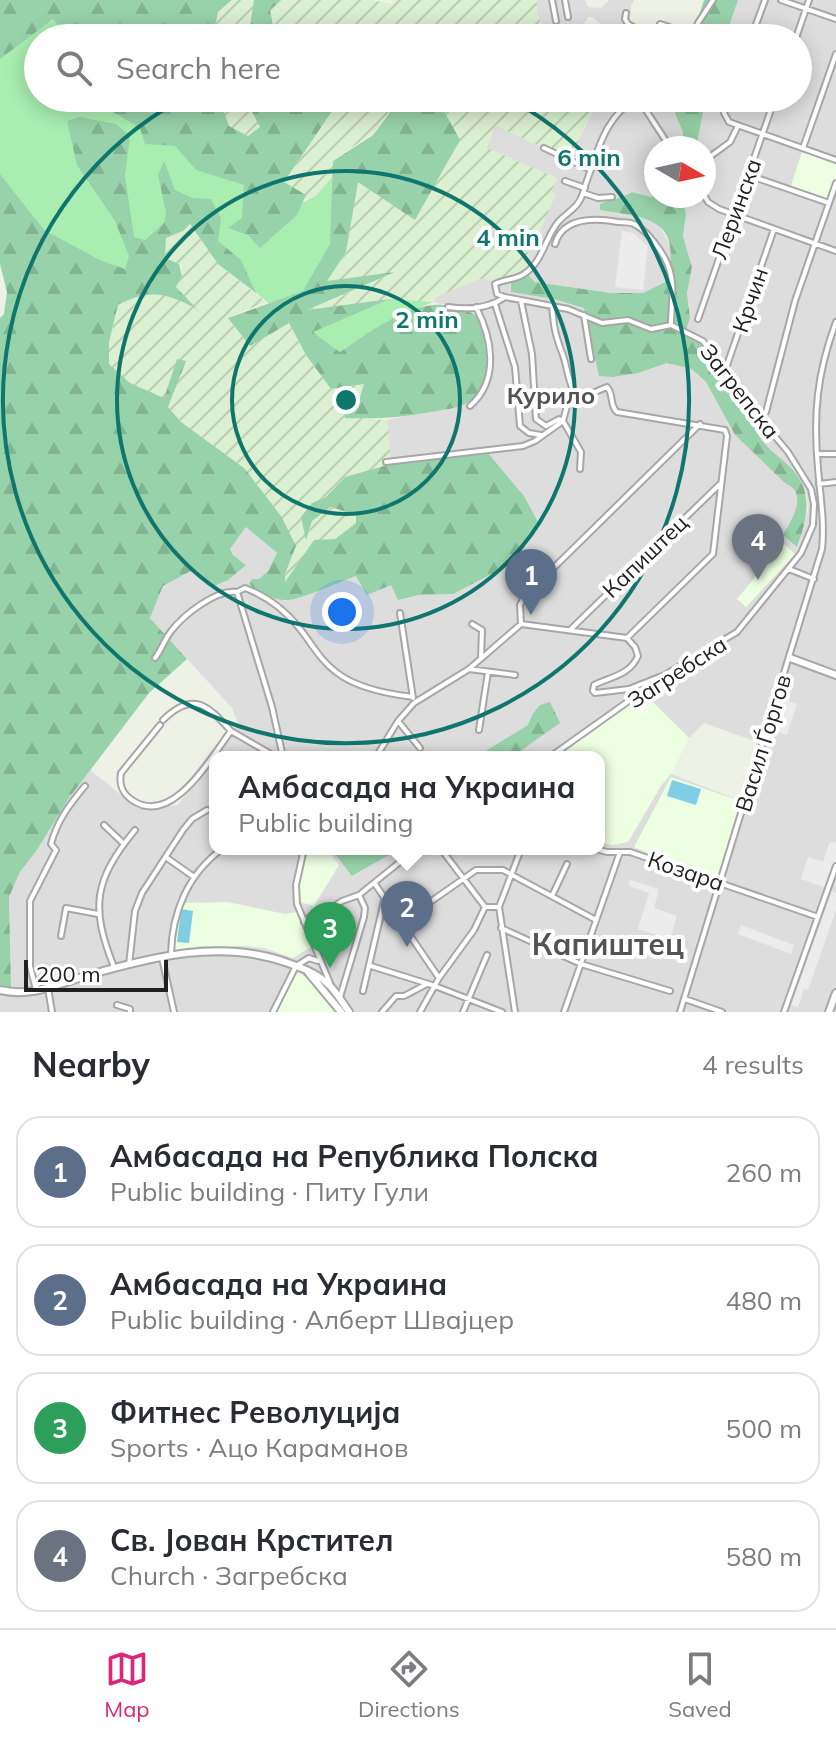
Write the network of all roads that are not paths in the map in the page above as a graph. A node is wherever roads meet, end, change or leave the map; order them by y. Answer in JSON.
{"nodes":[{"id":1,"x":552,"y":0,"type":"edge"},
{"id":2,"x":565,"y":0,"type":"edge"},
{"id":3,"x":713,"y":0,"type":"edge"},
{"id":4,"x":765,"y":0,"type":"edge"},
{"id":5,"x":781,"y":0,"type":"edge"},
{"id":6,"x":809,"y":0,"type":"edge"},
{"id":7,"x":806,"y":9,"type":"junction"},
{"id":8,"x":626,"y":13,"type":"dead end"},
{"id":9,"x":568,"y":17,"type":"dead end"},
{"id":10,"x":836,"y":19,"type":"edge"},
{"id":11,"x":556,"y":21,"type":"dead end"},
{"id":12,"x":628,"y":24,"type":"edge"},
{"id":13,"x":698,"y":24,"type":"edge"},
{"id":14,"x":756,"y":24,"type":"edge"},
{"id":15,"x":801,"y":24,"type":"edge"},
{"id":16,"x":836,"y":54,"type":"edge"},
{"id":17,"x":617,"y":112,"type":"edge"},
{"id":18,"x":647,"y":112,"type":"edge"},
{"id":19,"x":726,"y":112,"type":"edge"},
{"id":20,"x":770,"y":112,"type":"edge"},
{"id":21,"x":738,"y":126,"type":"junction"},
{"id":22,"x":762,"y":134,"type":"junction"},
{"id":23,"x":663,"y":136,"type":"edge"},
{"id":24,"x":544,"y":148,"type":"dead end"},
{"id":25,"x":803,"y":148,"type":"junction"},
{"id":26,"x":716,"y":152,"type":"edge"},
{"id":27,"x":836,"y":160,"type":"edge"},
{"id":28,"x":591,"y":170,"type":"junction"},
{"id":29,"x":748,"y":175,"type":"junction"},
{"id":30,"x":565,"y":181,"type":"dead end"},
{"id":31,"x":836,"y":183,"type":"edge"},
{"id":32,"x":584,"y":191,"type":"junction"},
{"id":33,"x":612,"y":197,"type":"dead end"},
{"id":34,"x":829,"y":203,"type":"junction"},
{"id":35,"x":716,"y":208,"type":"edge"},
{"id":36,"x":734,"y":215,"type":"junction"},
{"id":37,"x":774,"y":229,"type":"junction"},
{"id":38,"x":815,"y":243,"type":"junction"},
{"id":39,"x":555,"y":244,"type":"dead end"},
{"id":40,"x":836,"y":251,"type":"edge"},
{"id":41,"x":505,"y":297,"type":"junction"},
{"id":42,"x":521,"y":300,"type":"junction"},
{"id":43,"x":495,"y":304,"type":"junction"},
{"id":44,"x":552,"y":305,"type":"junction"},
{"id":45,"x":448,"y":307,"type":"dead end"},
{"id":46,"x":476,"y":307,"type":"junction"},
{"id":47,"x":584,"y":315,"type":"junction"},
{"id":48,"x":698,"y":319,"type":"dead end"},
{"id":49,"x":836,"y":322,"type":"edge"},
{"id":50,"x":671,"y":325,"type":"junction"},
{"id":51,"x":591,"y":359,"type":"dead end"},
{"id":52,"x":725,"y":371,"type":"junction"},
{"id":53,"x":577,"y":398,"type":"junction"},
{"id":54,"x":470,"y":406,"type":"dead end"},
{"id":55,"x":766,"y":412,"type":"dead end"},
{"id":56,"x":563,"y":421,"type":"junction"},
{"id":57,"x":700,"y":424,"type":"junction"},
{"id":58,"x":544,"y":436,"type":"junction"},
{"id":59,"x":817,"y":454,"type":"junction"},
{"id":60,"x":836,"y":454,"type":"edge"},
{"id":61,"x":386,"y":462,"type":"dead end"},
{"id":62,"x":580,"y":469,"type":"dead end"},
{"id":63,"x":836,"y":482,"type":"edge"},
{"id":64,"x":721,"y":483,"type":"junction"},
{"id":65,"x":819,"y":484,"type":"junction"},
{"id":66,"x":789,"y":569,"type":"junction"},
{"id":67,"x":814,"y":579,"type":"junction"},
{"id":68,"x":237,"y":592,"type":"junction"},
{"id":69,"x":400,"y":613,"type":"dead end"},
{"id":70,"x":472,"y":624,"type":"dead end"},
{"id":71,"x":521,"y":624,"type":"junction"},
{"id":72,"x":570,"y":630,"type":"junction"},
{"id":73,"x":627,"y":638,"type":"junction"},
{"id":74,"x":155,"y":658,"type":"dead end"},
{"id":75,"x":481,"y":658,"type":"junction"},
{"id":76,"x":790,"y":658,"type":"junction"},
{"id":77,"x":469,"y":669,"type":"junction"},
{"id":78,"x":488,"y":672,"type":"junction"},
{"id":79,"x":668,"y":673,"type":"junction"},
{"id":80,"x":515,"y":675,"type":"dead end"},
{"id":81,"x":836,"y":675,"type":"edge"},
{"id":82,"x":413,"y":700,"type":"junction"},
{"id":83,"x":398,"y":721,"type":"junction"},
{"id":84,"x":479,"y":730,"type":"dead end"},
{"id":85,"x":231,"y":731,"type":"junction"},
{"id":86,"x":420,"y":748,"type":"dead end"},
{"id":87,"x":560,"y":750,"type":"edge"},
{"id":88,"x":215,"y":751,"type":"edge"},
{"id":89,"x":266,"y":751,"type":"edge"},
{"id":90,"x":282,"y":751,"type":"edge"},
{"id":91,"x":380,"y":751,"type":"edge"},
{"id":92,"x":209,"y":759,"type":"edge"},
{"id":93,"x":85,"y":786,"type":"dead end"},
{"id":94,"x":207,"y":810,"type":"dead end"},
{"id":95,"x":104,"y":825,"type":"dead end"},
{"id":96,"x":135,"y":830,"type":"dead end"},
{"id":97,"x":124,"y":844,"type":"junction"},
{"id":98,"x":605,"y":851,"type":"edge"},
{"id":99,"x":620,"y":852,"type":"junction"},
{"id":100,"x":214,"y":855,"type":"edge"},
{"id":101,"x":303,"y":855,"type":"edge"},
{"id":102,"x":409,"y":855,"type":"edge"},
{"id":103,"x":445,"y":855,"type":"edge"},
{"id":104,"x":519,"y":855,"type":"edge"},
{"id":105,"x":166,"y":858,"type":"junction"},
{"id":106,"x":567,"y":864,"type":"dead end"},
{"id":107,"x":836,"y":866,"type":"edge"},
{"id":108,"x":511,"y":875,"type":"junction"},
{"id":109,"x":194,"y":877,"type":"junction"},
{"id":110,"x":464,"y":880,"type":"junction"},
{"id":111,"x":375,"y":884,"type":"junction"},
{"id":112,"x":720,"y":884,"type":"junction"},
{"id":113,"x":359,"y":895,"type":"junction"},
{"id":114,"x":552,"y":896,"type":"junction"},
{"id":115,"x":384,"y":899,"type":"junction"},
{"id":116,"x":485,"y":907,"type":"junction"},
{"id":117,"x":499,"y":907,"type":"junction"},
{"id":118,"x":98,"y":914,"type":"junction"},
{"id":119,"x":818,"y":917,"type":"junction"},
{"id":120,"x":596,"y":920,"type":"junction"},
{"id":121,"x":304,"y":922,"type":"junction"},
{"id":122,"x":400,"y":923,"type":"junction"},
{"id":123,"x":501,"y":928,"type":"junction"},
{"id":124,"x":61,"y":936,"type":"dead end"},
{"id":125,"x":313,"y":945,"type":"junction"},
{"id":126,"x":487,"y":955,"type":"dead end"},
{"id":127,"x":171,"y":956,"type":"junction"},
{"id":128,"x":162,"y":958,"type":"junction"},
{"id":129,"x":309,"y":958,"type":"junction"},
{"id":130,"x":320,"y":962,"type":"junction"},
{"id":131,"x":581,"y":964,"type":"junction"},
{"id":132,"x":129,"y":965,"type":"junction"},
{"id":133,"x":296,"y":966,"type":"junction"},
{"id":134,"x":371,"y":966,"type":"junction"},
{"id":135,"x":115,"y":968,"type":"junction"},
{"id":136,"x":306,"y":970,"type":"junction"},
{"id":137,"x":439,"y":978,"type":"junction"},
{"id":138,"x":427,"y":984,"type":"junction"},
{"id":139,"x":435,"y":986,"type":"junction"},
{"id":140,"x":48,"y":988,"type":"junction"},
{"id":141,"x":333,"y":989,"type":"junction"},
{"id":142,"x":0,"y":990,"type":"edge"},
{"id":143,"x":363,"y":991,"type":"dead end"},
{"id":144,"x":670,"y":991,"type":"dead end"},
{"id":145,"x":37,"y":992,"type":"junction"},
{"id":146,"x":836,"y":993,"type":"edge"},
{"id":147,"x":339,"y":999,"type":"junction"},
{"id":148,"x":468,"y":999,"type":"junction"},
{"id":149,"x":685,"y":999,"type":"junction"},
{"id":150,"x":117,"y":1005,"type":"dead end"},
{"id":151,"x":493,"y":1010,"type":"edge"},
{"id":152,"x":52,"y":1012,"type":"edge"},
{"id":153,"x":130,"y":1012,"type":"edge"},
{"id":154,"x":174,"y":1012,"type":"edge"},
{"id":155,"x":273,"y":1012,"type":"edge"},
{"id":156,"x":341,"y":1012,"type":"edge"},
{"id":157,"x":349,"y":1012,"type":"edge"},
{"id":158,"x":382,"y":1012,"type":"edge"},
{"id":159,"x":420,"y":1012,"type":"edge"},
{"id":160,"x":463,"y":1012,"type":"edge"},
{"id":161,"x":502,"y":1012,"type":"edge"},
{"id":162,"x":515,"y":1012,"type":"edge"},
{"id":163,"x":564,"y":1012,"type":"edge"},
{"id":164,"x":680,"y":1012,"type":"edge"},
{"id":165,"x":722,"y":1012,"type":"edge"},
{"id":166,"x":784,"y":1012,"type":"edge"},
{"id":167,"x":829,"y":1012,"type":"edge"}],
"edges":[{"from":1,"to":11,"type":"street"},
{"from":2,"to":9,"type":"street"},
{"from":3,"to":13,"type":"street"},
{"from":4,"to":14,"type":"street"},
{"from":5,"to":7,"type":"street"},
{"from":6,"to":7,"type":"street"},
{"from":7,"to":10,"type":"street"},
{"from":7,"to":15,"type":"street"},
{"from":8,"to":12,"type":"street"},
{"from":16,"to":25,"type":"street"},
{"from":17,"to":28,"type":"street"},
{"from":18,"to":23,"type":"street"},
{"from":19,"to":21,"type":"street"},
{"from":20,"to":22,"type":"street","name":"Леринска"},
{"from":21,"to":22,"type":"street"},
{"from":21,"to":26,"type":"street"},
{"from":22,"to":25,"type":"street"},
{"from":22,"to":29,"type":"street","name":"Леринска"},
{"from":24,"to":28,"type":"street"},
{"from":25,"to":27,"type":"street"},
{"from":28,"to":32,"type":"street"},
{"from":29,"to":34,"type":"street"},
{"from":29,"to":36,"type":"street","name":"Леринска"},
{"from":30,"to":32,"type":"street"},
{"from":31,"to":34,"type":"street"},
{"from":32,"to":33,"type":"street"},
{"from":32,"to":41,"type":"street"},
{"from":34,"to":38,"type":"street"},
{"from":35,"to":36,"type":"street"},
{"from":36,"to":37,"type":"street"},
{"from":36,"to":48,"type":"street","name":"Леринска"},
{"from":37,"to":38,"type":"street"},
{"from":37,"to":52,"type":"street","name":"Крчин"},
{"from":38,"to":40,"type":"street"},
{"from":38,"to":55,"type":"street"},
{"from":39,"to":50,"type":"street"},
{"from":41,"to":42,"type":"street"},
{"from":41,"to":43,"type":"street"},
{"from":42,"to":44,"type":"street"},
{"from":42,"to":56,"type":"street"},
{"from":43,"to":46,"type":"street"},
{"from":43,"to":58,"type":"street"},
{"from":44,"to":47,"type":"street"},
{"from":44,"to":53,"type":"street"},
{"from":45,"to":46,"type":"street"},
{"from":46,"to":54,"type":"street"},
{"from":47,"to":50,"type":"street"},
{"from":47,"to":51,"type":"street"},
{"from":49,"to":59,"type":"street","name":"Васил Ѓоргов"},
{"from":50,"to":52,"type":"street","name":"Загрепска"},
{"from":52,"to":66,"type":"street","name":"Загрепска"},
{"from":53,"to":56,"type":"street"},
{"from":53,"to":57,"type":"street"},
{"from":56,"to":58,"type":"street"},
{"from":56,"to":62,"type":"street"},
{"from":57,"to":64,"type":"street"},
{"from":57,"to":71,"type":"street"},
{"from":58,"to":61,"type":"street"},
{"from":59,"to":60,"type":"street"},
{"from":59,"to":65,"type":"street","name":"Васил Ѓоргов"},
{"from":63,"to":65,"type":"street"},
{"from":64,"to":72,"type":"street","name":"Капиштец"},
{"from":64,"to":73,"type":"street"},
{"from":65,"to":67,"type":"street","name":"Васил Ѓоргов"},
{"from":66,"to":67,"type":"street"},
{"from":66,"to":79,"type":"street","name":"Загребска"},
{"from":67,"to":76,"type":"street","name":"Васил Ѓоргов"},
{"from":68,"to":74,"type":"street"},
{"from":68,"to":82,"type":"street"},
{"from":68,"to":90,"type":"street"},
{"from":69,"to":82,"type":"street"},
{"from":70,"to":75,"type":"street"},
{"from":71,"to":72,"type":"street"},
{"from":71,"to":75,"type":"street"},
{"from":72,"to":73,"type":"street"},
{"from":73,"to":79,"type":"street"},
{"from":75,"to":77,"type":"street"},
{"from":76,"to":81,"type":"street"},
{"from":76,"to":112,"type":"street","name":"Васил Ѓоргов"},
{"from":77,"to":78,"type":"street"},
{"from":77,"to":82,"type":"street"},
{"from":78,"to":80,"type":"street"},
{"from":78,"to":84,"type":"street"},
{"from":79,"to":87,"type":"street","name":"Загребска"},
{"from":82,"to":83,"type":"street"},
{"from":83,"to":86,"type":"street"},
{"from":83,"to":91,"type":"street"},
{"from":85,"to":88,"type":"street"},
{"from":85,"to":89,"type":"street"},
{"from":85,"to":92,"type":"street"},
{"from":93,"to":145,"type":"street"},
{"from":94,"to":105,"type":"street"},
{"from":95,"to":97,"type":"street"},
{"from":96,"to":97,"type":"street"},
{"from":97,"to":118,"type":"street"},
{"from":98,"to":99,"type":"street"},
{"from":99,"to":112,"type":"street","name":"Козара"},
{"from":99,"to":120,"type":"street","name":"Козара"},
{"from":100,"to":109,"type":"street"},
{"from":101,"to":121,"type":"street"},
{"from":102,"to":111,"type":"street"},
{"from":103,"to":110,"type":"street"},
{"from":104,"to":108,"type":"street"},
{"from":105,"to":109,"type":"street"},
{"from":105,"to":132,"type":"street"},
{"from":106,"to":114,"type":"street"},
{"from":107,"to":119,"type":"street"},
{"from":108,"to":110,"type":"street"},
{"from":108,"to":114,"type":"street"},
{"from":108,"to":117,"type":"street"},
{"from":109,"to":127,"type":"street"},
{"from":110,"to":116,"type":"street"},
{"from":110,"to":122,"type":"street"},
{"from":111,"to":113,"type":"street"},
{"from":111,"to":115,"type":"street"},
{"from":112,"to":119,"type":"street","name":"Козара"},
{"from":112,"to":149,"type":"street","name":"Васил Ѓоргов"},
{"from":113,"to":121,"type":"street"},
{"from":113,"to":147,"type":"street"},
{"from":114,"to":120,"type":"street"},
{"from":115,"to":122,"type":"street"},
{"from":115,"to":134,"type":"street"},
{"from":116,"to":117,"type":"street"},
{"from":116,"to":137,"type":"street"},
{"from":117,"to":123,"type":"street"},
{"from":118,"to":124,"type":"street"},
{"from":118,"to":135,"type":"street"},
{"from":119,"to":166,"type":"street"},
{"from":120,"to":131,"type":"street","name":"Козара"},
{"from":121,"to":125,"type":"street"},
{"from":122,"to":137,"type":"street"},
{"from":123,"to":131,"type":"street"},
{"from":123,"to":162,"type":"street"},
{"from":125,"to":129,"type":"street"},
{"from":125,"to":130,"type":"street"},
{"from":126,"to":148,"type":"street"},
{"from":127,"to":128,"type":"street"},
{"from":127,"to":133,"type":"street"},
{"from":128,"to":132,"type":"street"},
{"from":128,"to":154,"type":"street"},
{"from":129,"to":130,"type":"street"},
{"from":129,"to":133,"type":"street"},
{"from":129,"to":136,"type":"street"},
{"from":130,"to":141,"type":"street"},
{"from":131,"to":144,"type":"street"},
{"from":131,"to":163,"type":"street","name":"Козара"},
{"from":132,"to":135,"type":"street"},
{"from":133,"to":136,"type":"street"},
{"from":133,"to":155,"type":"street"},
{"from":134,"to":138,"type":"street"},
{"from":134,"to":143,"type":"street"},
{"from":135,"to":140,"type":"street"},
{"from":136,"to":141,"type":"street"},
{"from":136,"to":156,"type":"street"},
{"from":137,"to":139,"type":"street"},
{"from":138,"to":139,"type":"street"},
{"from":138,"to":158,"type":"street"},
{"from":139,"to":148,"type":"street"},
{"from":139,"to":159,"type":"street"},
{"from":140,"to":145,"type":"street"},
{"from":140,"to":152,"type":"street"},
{"from":141,"to":147,"type":"street"},
{"from":142,"to":145,"type":"street"},
{"from":146,"to":167,"type":"street"},
{"from":147,"to":157,"type":"street"},
{"from":148,"to":151,"type":"street"},
{"from":148,"to":160,"type":"street"},
{"from":149,"to":164,"type":"street","name":"Васил Ѓоргов"},
{"from":149,"to":165,"type":"street"},
{"from":150,"to":153,"type":"street"},
{"from":151,"to":161,"type":"street"}]}
